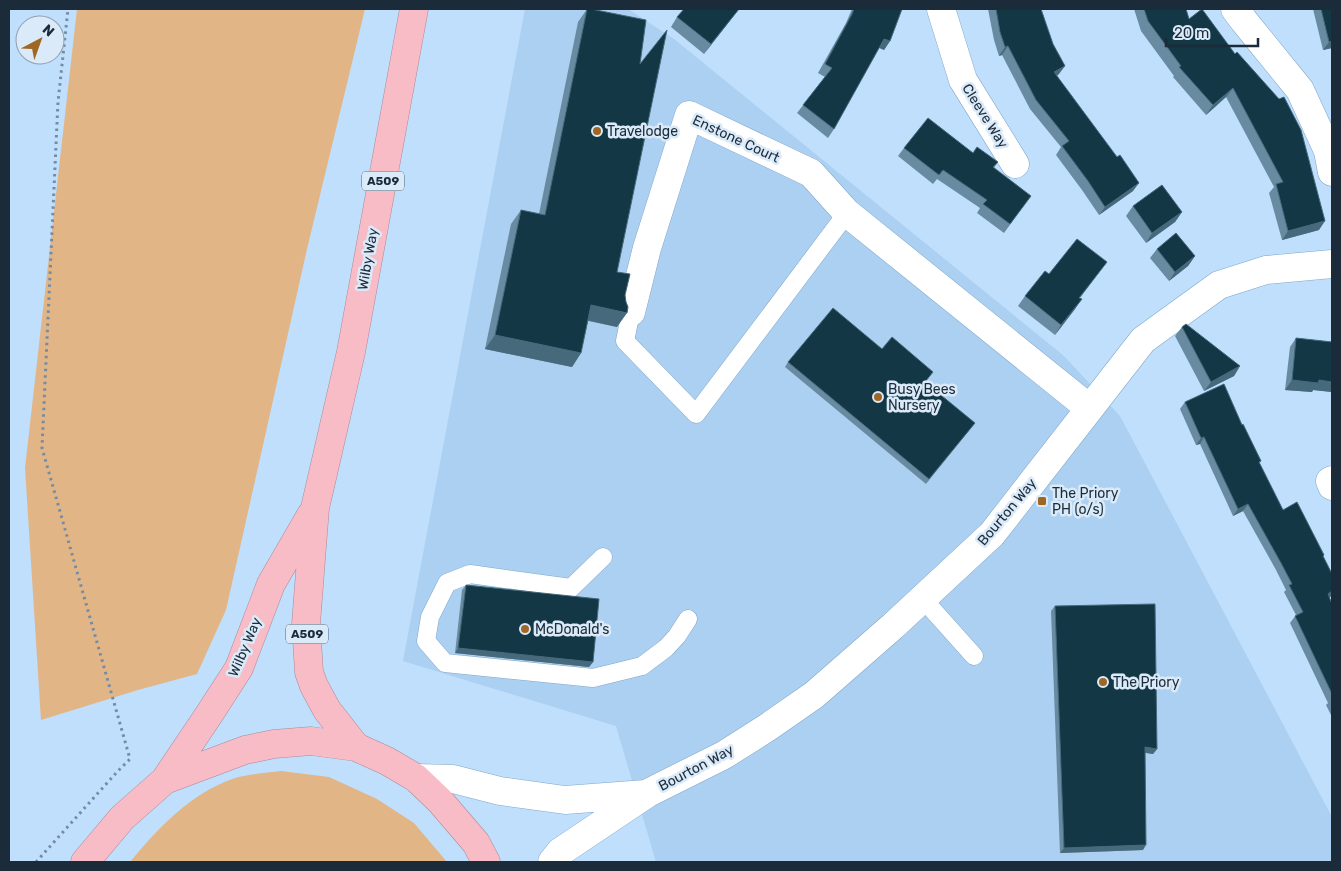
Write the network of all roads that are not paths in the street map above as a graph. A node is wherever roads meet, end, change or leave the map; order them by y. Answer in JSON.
{"nodes":[{"id":1,"x":414,"y":9,"type":"edge"},
{"id":2,"x":941,"y":9,"type":"edge"},
{"id":3,"x":1246,"y":13,"type":"edge"},
{"id":4,"x":1015,"y":164,"type":"dead end"},
{"id":5,"x":1332,"y":172,"type":"edge"},
{"id":6,"x":847,"y":213,"type":"junction"},
{"id":7,"x":1332,"y":264,"type":"edge"},
{"id":8,"x":631,"y":312,"type":"joint"},
{"id":9,"x":1089,"y":408,"type":"junction"},
{"id":10,"x":1332,"y":480,"type":"edge"},
{"id":11,"x":1332,"y":486,"type":"edge"},
{"id":12,"x":315,"y":508,"type":"junction"},
{"id":13,"x":603,"y":557,"type":"dead end"},
{"id":14,"x":923,"y":599,"type":"junction"},
{"id":15,"x":688,"y":619,"type":"dead end"},
{"id":16,"x":974,"y":656,"type":"dead end"},
{"id":17,"x":356,"y":747,"type":"junction"},
{"id":18,"x":416,"y":778,"type":"junction"},
{"id":19,"x":165,"y":780,"type":"junction"},
{"id":20,"x":648,"y":794,"type":"junction"},
{"id":21,"x":85,"y":862,"type":"edge"},
{"id":22,"x":486,"y":862,"type":"edge"},
{"id":23,"x":552,"y":862,"type":"edge"}],
"edges":[{"from":1,"to":12,"type":"highway","name":"Wilby Way","number":"A509"},
{"from":2,"to":4,"type":"street","name":"Cleeve Way"},
{"from":3,"to":5,"type":"street"},
{"from":6,"to":8,"type":"lane"},
{"from":6,"to":8,"type":"street","name":"Enstone Court"},
{"from":6,"to":9,"type":"street","name":"Enstone Court"},
{"from":7,"to":9,"type":"street","name":"Bourton Way"},
{"from":9,"to":14,"type":"street","name":"Bourton Way"},
{"from":10,"to":11,"type":"street"},
{"from":12,"to":17,"type":"highway","name":"Wilby Way","number":"A509"},
{"from":12,"to":19,"type":"highway","name":"Wilby Way","number":"A509"},
{"from":13,"to":15,"type":"lane"},
{"from":14,"to":16,"type":"lane"},
{"from":14,"to":20,"type":"street","name":"Bourton Way"},
{"from":17,"to":18,"type":"highway"},
{"from":17,"to":19,"type":"highway"},
{"from":18,"to":20,"type":"street","name":"Bourton Way"},
{"from":18,"to":22,"type":"highway"},
{"from":19,"to":21,"type":"highway"},
{"from":20,"to":23,"type":"street","name":"Bourton Way"}]}
